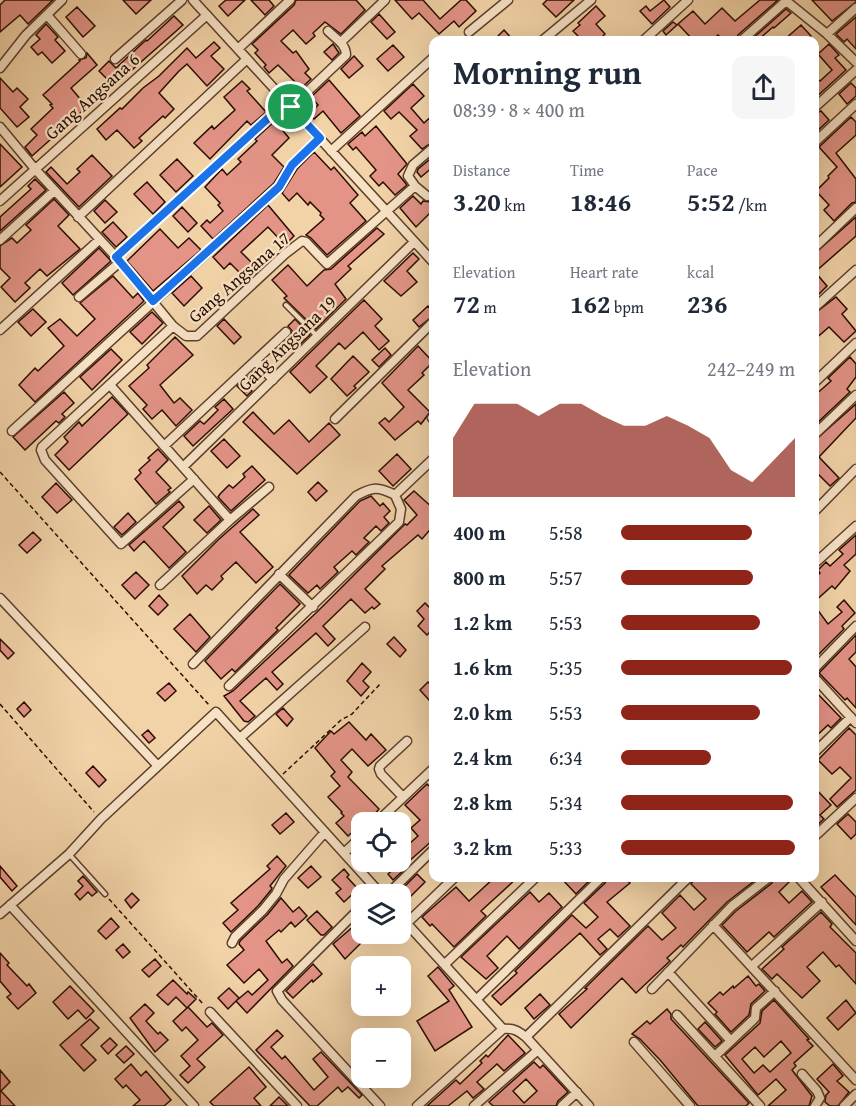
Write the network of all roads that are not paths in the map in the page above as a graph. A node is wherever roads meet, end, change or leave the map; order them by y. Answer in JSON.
{"nodes":[{"id":1,"x":62,"y":0,"type":"edge"},
{"id":2,"x":182,"y":0,"type":"edge"},
{"id":3,"x":193,"y":0,"type":"edge"},
{"id":4,"x":290,"y":0,"type":"edge"},
{"id":5,"x":384,"y":0,"type":"edge"},
{"id":6,"x":508,"y":0,"type":"edge"},
{"id":7,"x":591,"y":0,"type":"edge"},
{"id":8,"x":688,"y":0,"type":"edge"},
{"id":9,"x":786,"y":0,"type":"edge"},
{"id":10,"x":856,"y":8,"type":"edge"},
{"id":11,"x":47,"y":15,"type":"junction"},
{"id":12,"x":207,"y":15,"type":"junction"},
{"id":13,"x":328,"y":31,"type":"dead end"},
{"id":14,"x":469,"y":32,"type":"dead end"},
{"id":15,"x":827,"y":34,"type":"junction"},
{"id":16,"x":548,"y":36,"type":"edge"},
{"id":17,"x":648,"y":36,"type":"edge"},
{"id":18,"x":746,"y":36,"type":"edge"},
{"id":19,"x":341,"y":42,"type":"junction"},
{"id":20,"x":238,"y":49,"type":"junction"},
{"id":21,"x":81,"y":54,"type":"dead end"},
{"id":22,"x":115,"y":59,"type":"dead end"},
{"id":23,"x":247,"y":59,"type":"junction"},
{"id":24,"x":429,"y":62,"type":"edge"},
{"id":25,"x":856,"y":62,"type":"edge"},
{"id":26,"x":0,"y":68,"type":"edge"},
{"id":27,"x":856,"y":70,"type":"edge"},
{"id":28,"x":819,"y":103,"type":"edge"},
{"id":29,"x":856,"y":104,"type":"edge"},
{"id":30,"x":289,"y":105,"type":"junction"},
{"id":31,"x":0,"y":127,"type":"edge"},
{"id":32,"x":320,"y":138,"type":"junction"},
{"id":33,"x":819,"y":138,"type":"edge"},
{"id":34,"x":331,"y":151,"type":"junction"},
{"id":35,"x":429,"y":152,"type":"edge"},
{"id":36,"x":35,"y":169,"type":"junction"},
{"id":37,"x":415,"y":186,"type":"junction"},
{"id":38,"x":54,"y":191,"type":"junction"},
{"id":39,"x":427,"y":196,"type":"dead end"},
{"id":40,"x":0,"y":201,"type":"edge"},
{"id":41,"x":856,"y":208,"type":"edge"},
{"id":42,"x":387,"y":211,"type":"junction"},
{"id":43,"x":78,"y":217,"type":"junction"},
{"id":44,"x":0,"y":240,"type":"edge"},
{"id":45,"x":99,"y":240,"type":"junction"},
{"id":46,"x":414,"y":242,"type":"junction"},
{"id":47,"x":819,"y":243,"type":"edge"},
{"id":48,"x":429,"y":258,"type":"edge"},
{"id":49,"x":118,"y":259,"type":"junction"},
{"id":50,"x":856,"y":270,"type":"edge"},
{"id":51,"x":78,"y":297,"type":"dead end"},
{"id":52,"x":153,"y":301,"type":"junction"},
{"id":53,"x":819,"y":303,"type":"edge"},
{"id":54,"x":286,"y":305,"type":"dead end"},
{"id":55,"x":173,"y":326,"type":"junction"},
{"id":56,"x":429,"y":326,"type":"edge"},
{"id":57,"x":0,"y":330,"type":"edge"},
{"id":58,"x":286,"y":332,"type":"dead end"},
{"id":59,"x":317,"y":336,"type":"junction"},
{"id":60,"x":856,"y":343,"type":"edge"},
{"id":61,"x":256,"y":361,"type":"junction"},
{"id":62,"x":819,"y":378,"type":"edge"},
{"id":63,"x":273,"y":380,"type":"junction"},
{"id":64,"x":110,"y":385,"type":"junction"},
{"id":65,"x":856,"y":395,"type":"edge"},
{"id":66,"x":335,"y":419,"type":"dead end"},
{"id":67,"x":819,"y":430,"type":"edge"},
{"id":68,"x":12,"y":431,"type":"dead end"},
{"id":69,"x":164,"y":446,"type":"junction"},
{"id":70,"x":429,"y":463,"type":"edge"},
{"id":71,"x":183,"y":467,"type":"junction"},
{"id":72,"x":856,"y":469,"type":"edge"},
{"id":73,"x":194,"y":479,"type":"junction"},
{"id":74,"x":269,"y":487,"type":"dead end"},
{"id":75,"x":395,"y":495,"type":"junction"},
{"id":76,"x":819,"y":507,"type":"edge"},
{"id":77,"x":230,"y":520,"type":"junction"},
{"id":78,"x":856,"y":526,"type":"edge"},
{"id":79,"x":819,"y":559,"type":"edge"},
{"id":80,"x":279,"y":574,"type":"junction"},
{"id":81,"x":160,"y":585,"type":"dead end"},
{"id":82,"x":0,"y":598,"type":"edge"},
{"id":83,"x":313,"y":606,"type":"junction"},
{"id":84,"x":856,"y":626,"type":"edge"},
{"id":85,"x":365,"y":627,"type":"dead end"},
{"id":86,"x":193,"y":664,"type":"dead end"},
{"id":87,"x":819,"y":664,"type":"edge"},
{"id":88,"x":819,"y":682,"type":"edge"},
{"id":89,"x":229,"y":686,"type":"dead end"},
{"id":90,"x":854,"y":720,"type":"edge"},
{"id":91,"x":240,"y":738,"type":"junction"},
{"id":92,"x":407,"y":741,"type":"dead end"},
{"id":93,"x":819,"y":749,"type":"edge"},
{"id":94,"x":158,"y":766,"type":"junction"},
{"id":95,"x":429,"y":773,"type":"edge"},
{"id":96,"x":403,"y":797,"type":"junction"},
{"id":97,"x":856,"y":798,"type":"edge"},
{"id":98,"x":387,"y":812,"type":"edge"},
{"id":99,"x":325,"y":832,"type":"junction"},
{"id":100,"x":819,"y":832,"type":"edge"},
{"id":101,"x":351,"y":846,"type":"edge"},
{"id":102,"x":344,"y":853,"type":"junction"},
{"id":103,"x":69,"y":854,"type":"junction"},
{"id":104,"x":429,"y":854,"type":"edge"},
{"id":105,"x":449,"y":882,"type":"edge"},
{"id":106,"x":531,"y":882,"type":"edge"},
{"id":107,"x":597,"y":882,"type":"edge"},
{"id":108,"x":684,"y":882,"type":"edge"},
{"id":109,"x":763,"y":882,"type":"edge"},
{"id":110,"x":803,"y":882,"type":"edge"},
{"id":111,"x":370,"y":884,"type":"edge"},
{"id":112,"x":398,"y":884,"type":"edge"},
{"id":113,"x":105,"y":894,"type":"road end"},
{"id":114,"x":822,"y":902,"type":"junction"},
{"id":115,"x":10,"y":905,"type":"junction"},
{"id":116,"x":411,"y":913,"type":"edge"},
{"id":117,"x":0,"y":914,"type":"edge"},
{"id":118,"x":351,"y":917,"type":"edge"},
{"id":119,"x":713,"y":925,"type":"junction"},
{"id":120,"x":411,"y":927,"type":"edge"},
{"id":121,"x":856,"y":941,"type":"edge"},
{"id":122,"x":232,"y":943,"type":"dead end"},
{"id":123,"x":445,"y":964,"type":"junction"},
{"id":124,"x":752,"y":966,"type":"junction"},
{"id":125,"x":668,"y":972,"type":"junction"},
{"id":126,"x":652,"y":988,"type":"dead end"},
{"id":127,"x":775,"y":991,"type":"junction"},
{"id":128,"x":477,"y":999,"type":"junction"},
{"id":129,"x":210,"y":1012,"type":"road end"},
{"id":130,"x":677,"y":1015,"type":"dead end"},
{"id":131,"x":503,"y":1029,"type":"junction"},
{"id":132,"x":526,"y":1037,"type":"junction"},
{"id":133,"x":731,"y":1041,"type":"junction"},
{"id":134,"x":634,"y":1042,"type":"dead end"},
{"id":135,"x":538,"y":1050,"type":"junction"},
{"id":136,"x":715,"y":1056,"type":"junction"},
{"id":137,"x":802,"y":1074,"type":"dead end"},
{"id":138,"x":856,"y":1080,"type":"edge"},
{"id":139,"x":577,"y":1092,"type":"junction"},
{"id":140,"x":856,"y":1094,"type":"edge"},
{"id":141,"x":194,"y":1106,"type":"edge"},
{"id":142,"x":297,"y":1106,"type":"edge"},
{"id":143,"x":380,"y":1106,"type":"edge"},
{"id":144,"x":417,"y":1106,"type":"edge"},
{"id":145,"x":474,"y":1106,"type":"edge"},
{"id":146,"x":562,"y":1106,"type":"edge"},
{"id":147,"x":589,"y":1106,"type":"edge"},
{"id":148,"x":690,"y":1106,"type":"edge"},
{"id":149,"x":760,"y":1106,"type":"edge"},
{"id":150,"x":815,"y":1106,"type":"edge"},
{"id":151,"x":844,"y":1106,"type":"edge"}],
"edges":[{"from":1,"to":11,"type":"street"},
{"from":2,"to":22,"type":"street"},
{"from":3,"to":12,"type":"street"},
{"from":4,"to":20,"type":"street"},
{"from":5,"to":19,"type":"street"},
{"from":6,"to":14,"type":"street"},
{"from":7,"to":16,"type":"street"},
{"from":8,"to":17,"type":"street"},
{"from":9,"to":15,"type":"street"},
{"from":9,"to":18,"type":"street"},
{"from":10,"to":15,"type":"street"},
{"from":11,"to":21,"type":"street"},
{"from":11,"to":26,"type":"street"},
{"from":12,"to":20,"type":"street"},
{"from":12,"to":36,"type":"street","name":"Gang Angsana 6"},
{"from":13,"to":19,"type":"street"},
{"from":15,"to":25,"type":"street"},
{"from":19,"to":30,"type":"street"},
{"from":20,"to":23,"type":"street"},
{"from":23,"to":30,"type":"street"},
{"from":23,"to":43,"type":"street"},
{"from":24,"to":34,"type":"street"},
{"from":27,"to":28,"type":"street"},
{"from":29,"to":33,"type":"street"},
{"from":30,"to":32,"type":"street"},
{"from":30,"to":49,"type":"street"},
{"from":31,"to":36,"type":"street"},
{"from":32,"to":34,"type":"street"},
{"from":32,"to":52,"type":"street"},
{"from":34,"to":42,"type":"street"},
{"from":35,"to":37,"type":"street"},
{"from":36,"to":38,"type":"street"},
{"from":36,"to":40,"type":"street","name":"Gang Angsana 6"},
{"from":37,"to":39,"type":"street"},
{"from":37,"to":42,"type":"street"},
{"from":38,"to":43,"type":"street"},
{"from":38,"to":44,"type":"street"},
{"from":41,"to":47,"type":"street"},
{"from":42,"to":46,"type":"street"},
{"from":42,"to":55,"type":"street","name":"Gang Angsana 17"},
{"from":43,"to":45,"type":"street"},
{"from":45,"to":49,"type":"street"},
{"from":45,"to":57,"type":"street"},
{"from":46,"to":48,"type":"street"},
{"from":46,"to":59,"type":"street","name":"Gang Angsana 19"},
{"from":49,"to":51,"type":"street"},
{"from":49,"to":52,"type":"street"},
{"from":50,"to":53,"type":"street"},
{"from":52,"to":55,"type":"street"},
{"from":52,"to":68,"type":"street"},
{"from":54,"to":59,"type":"lane"},
{"from":55,"to":64,"type":"street","name":"Gang Angsana 17"},
{"from":56,"to":66,"type":"street"},
{"from":58,"to":61,"type":"street"},
{"from":59,"to":63,"type":"street","name":"Gang Angsana 19"},
{"from":60,"to":62,"type":"street"},
{"from":61,"to":63,"type":"street"},
{"from":61,"to":69,"type":"street"},
{"from":63,"to":71,"type":"street","name":"Gang Angsana 19"},
{"from":64,"to":69,"type":"street"},
{"from":64,"to":73,"type":"street","name":"Gang Angsana 17"},
{"from":65,"to":67,"type":"street"},
{"from":69,"to":71,"type":"street"},
{"from":70,"to":75,"type":"street"},
{"from":71,"to":73,"type":"street"},
{"from":72,"to":76,"type":"street"},
{"from":73,"to":77,"type":"street"},
{"from":74,"to":77,"type":"street"},
{"from":75,"to":80,"type":"street"},
{"from":75,"to":83,"type":"street"},
{"from":77,"to":81,"type":"street"},
{"from":78,"to":79,"type":"street"},
{"from":80,"to":83,"type":"street"},
{"from":80,"to":86,"type":"street"},
{"from":82,"to":94,"type":"street"},
{"from":83,"to":89,"type":"street"},
{"from":84,"to":87,"type":"street"},
{"from":85,"to":91,"type":"street"},
{"from":88,"to":90,"type":"street"},
{"from":90,"to":93,"type":"street"},
{"from":91,"to":94,"type":"street"},
{"from":91,"to":99,"type":"street"},
{"from":92,"to":96,"type":"street"},
{"from":94,"to":103,"type":"street"},
{"from":95,"to":96,"type":"street"},
{"from":96,"to":98,"type":"street"},
{"from":97,"to":100,"type":"street"},
{"from":99,"to":102,"type":"street"},
{"from":99,"to":122,"type":"street"},
{"from":101,"to":102,"type":"street"},
{"from":102,"to":111,"type":"street"},
{"from":103,"to":113,"type":"lane"},
{"from":103,"to":115,"type":"street"},
{"from":104,"to":112,"type":"street"},
{"from":105,"to":116,"type":"street"},
{"from":106,"to":123,"type":"street"},
{"from":107,"to":128,"type":"street"},
{"from":108,"to":132,"type":"street"},
{"from":109,"to":119,"type":"street"},
{"from":110,"to":114,"type":"street"},
{"from":114,"to":121,"type":"street"},
{"from":114,"to":124,"type":"street"},
{"from":115,"to":117,"type":"street"},
{"from":115,"to":141,"type":"street"},
{"from":118,"to":143,"type":"street"},
{"from":119,"to":124,"type":"street"},
{"from":119,"to":125,"type":"street"},
{"from":120,"to":123,"type":"street"},
{"from":123,"to":128,"type":"street"},
{"from":124,"to":127,"type":"street"},
{"from":125,"to":126,"type":"street"},
{"from":125,"to":133,"type":"street"},
{"from":127,"to":133,"type":"street"},
{"from":127,"to":138,"type":"street"},
{"from":128,"to":131,"type":"street"},
{"from":129,"to":142,"type":"street"},
{"from":130,"to":136,"type":"street"},
{"from":131,"to":132,"type":"street"},
{"from":131,"to":144,"type":"street"},
{"from":132,"to":135,"type":"street"},
{"from":133,"to":136,"type":"street"},
{"from":134,"to":148,"type":"street"},
{"from":135,"to":139,"type":"street"},
{"from":135,"to":145,"type":"street"},
{"from":136,"to":149,"type":"street"},
{"from":137,"to":150,"type":"street"},
{"from":139,"to":146,"type":"street"},
{"from":139,"to":147,"type":"street"},
{"from":140,"to":151,"type":"street"}]}
